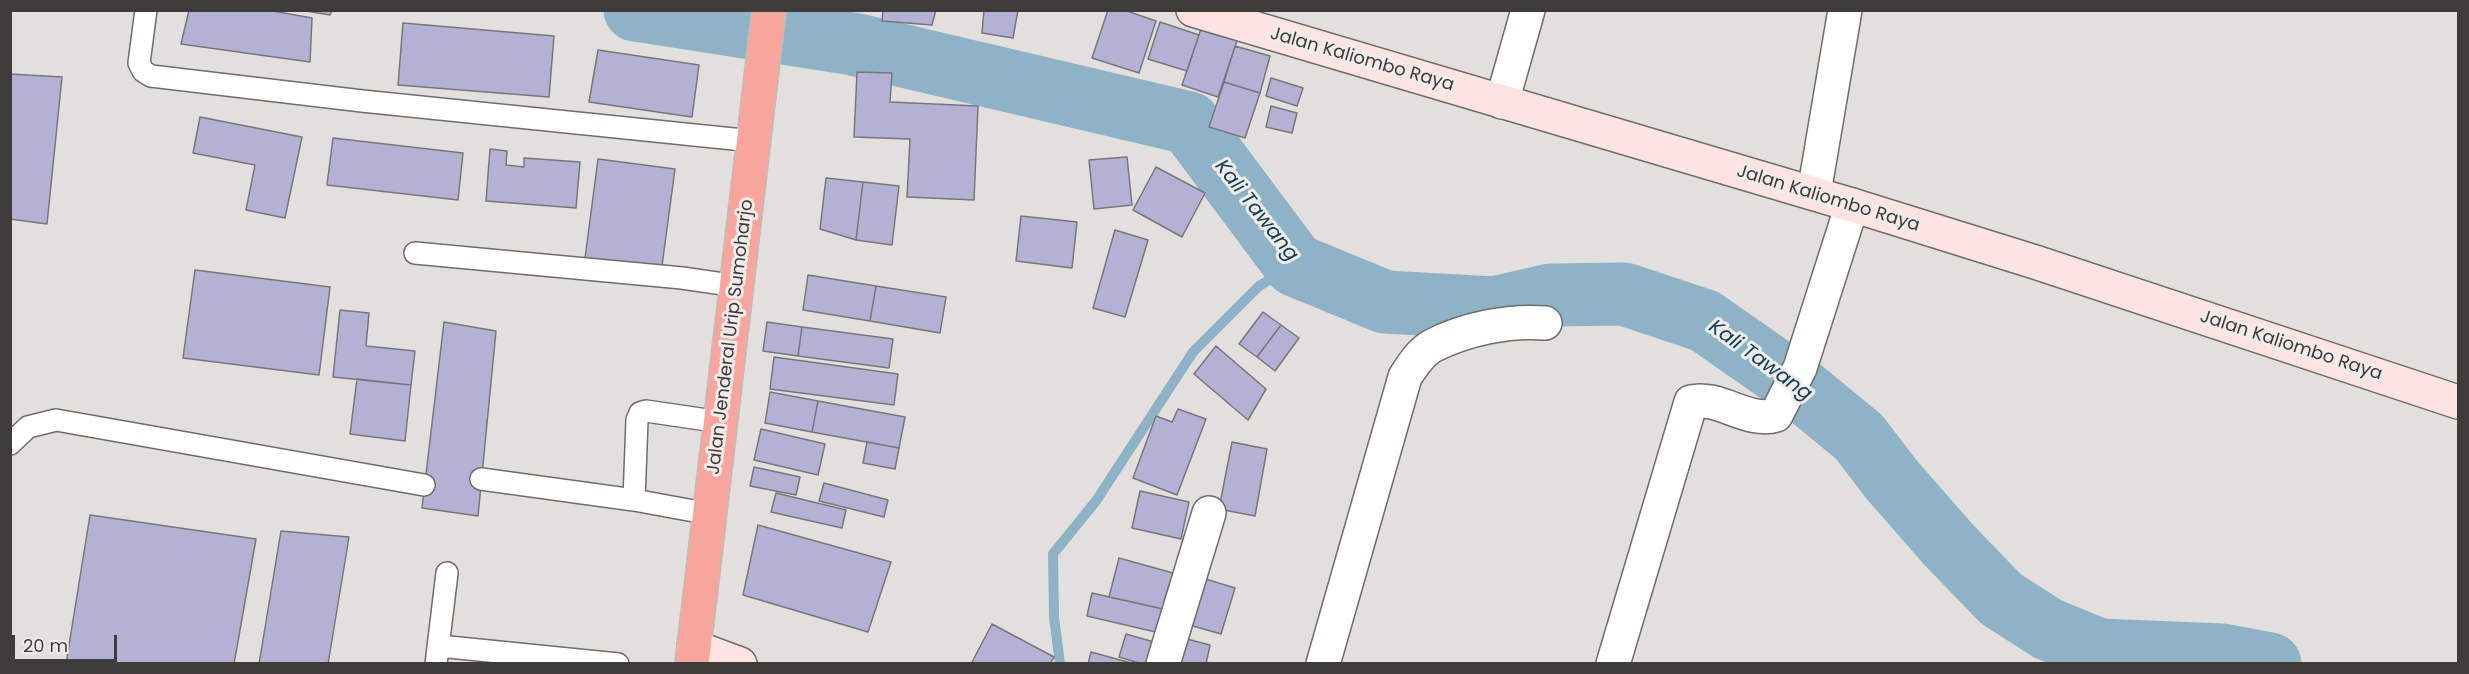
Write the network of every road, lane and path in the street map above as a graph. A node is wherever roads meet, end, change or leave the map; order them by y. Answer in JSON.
{"nodes":[{"id":1,"x":146,"y":10,"type":"edge"},
{"id":2,"x":1193,"y":10,"type":"edge"},
{"id":3,"x":1528,"y":10,"type":"edge"},
{"id":4,"x":1845,"y":10,"type":"edge"},
{"id":5,"x":769,"y":13,"type":"edge"},
{"id":6,"x":1503,"y":102,"type":"junction"},
{"id":7,"x":753,"y":141,"type":"junction"},
{"id":8,"x":1814,"y":193,"type":"junction"},
{"id":9,"x":1852,"y":205,"type":"junction"},
{"id":10,"x":416,"y":254,"type":"dead end"},
{"id":11,"x":737,"y":286,"type":"junction"},
{"id":12,"x":1545,"y":323,"type":"dead end"},
{"id":13,"x":2458,"y":402,"type":"edge"},
{"id":14,"x":721,"y":422,"type":"junction"},
{"id":15,"x":10,"y":444,"type":"edge"},
{"id":16,"x":481,"y":479,"type":"dead end"},
{"id":17,"x":424,"y":485,"type":"dead end"},
{"id":18,"x":634,"y":500,"type":"junction"},
{"id":19,"x":1209,"y":513,"type":"dead end"},
{"id":20,"x":710,"y":514,"type":"junction"},
{"id":21,"x":447,"y":573,"type":"dead end"},
{"id":22,"x":438,"y":655,"type":"edge"},
{"id":23,"x":693,"y":655,"type":"edge"},
{"id":24,"x":618,"y":663,"type":"edge"},
{"id":25,"x":740,"y":663,"type":"edge"},
{"id":26,"x":1162,"y":663,"type":"edge"},
{"id":27,"x":1323,"y":663,"type":"edge"},
{"id":28,"x":1613,"y":663,"type":"edge"}],
"edges":[{"from":1,"to":7,"type":"lane"},
{"from":2,"to":6,"type":"street","name":"Jalan Kaliombo Raya"},
{"from":3,"to":6,"type":"street"},
{"from":4,"to":8,"type":"street"},
{"from":5,"to":7,"type":"highway","name":"Jalan Jenderal Urip Sumoharjo"},
{"from":6,"to":8,"type":"street","name":"Jalan Kaliombo Raya"},
{"from":7,"to":11,"type":"highway","name":"Jalan Jenderal Urip Sumoharjo"},
{"from":8,"to":9,"type":"street","name":"Jalan Kaliombo Raya"},
{"from":9,"to":13,"type":"street","name":"Jalan Kaliombo Raya"},
{"from":9,"to":28,"type":"street"},
{"from":10,"to":11,"type":"lane"},
{"from":11,"to":14,"type":"highway","name":"Jalan Jenderal Urip Sumoharjo"},
{"from":12,"to":27,"type":"street"},
{"from":14,"to":18,"type":"lane"},
{"from":14,"to":20,"type":"highway","name":"Jalan Jenderal Urip Sumoharjo"},
{"from":15,"to":17,"type":"lane"},
{"from":16,"to":18,"type":"lane"},
{"from":18,"to":20,"type":"lane"},
{"from":19,"to":26,"type":"street"},
{"from":20,"to":23,"type":"highway","name":"Jalan Jenderal Urip Sumoharjo"},
{"from":21,"to":22,"type":"lane"},
{"from":22,"to":24,"type":"lane"},
{"from":23,"to":25,"type":"street"}]}
